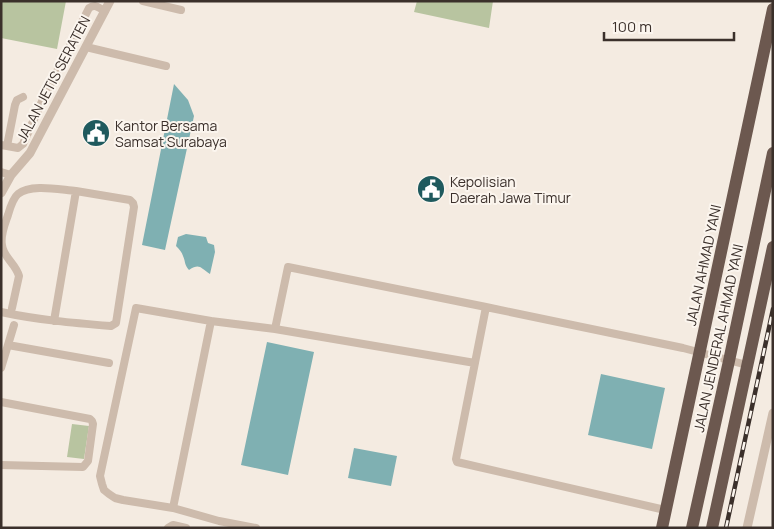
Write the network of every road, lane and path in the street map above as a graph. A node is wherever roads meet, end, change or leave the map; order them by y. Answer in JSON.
{"nodes":[{"id":1,"x":110,"y":1,"type":"edge"},
{"id":2,"x":143,"y":1,"type":"edge"},
{"id":3,"x":773,"y":8,"type":"edge"},
{"id":4,"x":181,"y":10,"type":"dead end"},
{"id":5,"x":105,"y":11,"type":"junction"},
{"id":6,"x":86,"y":47,"type":"junction"},
{"id":7,"x":166,"y":66,"type":"dead end"},
{"id":8,"x":23,"y":98,"type":"dead end"},
{"id":9,"x":4,"y":145,"type":"edge"},
{"id":10,"x":773,"y":154,"type":"edge"},
{"id":11,"x":1,"y":172,"type":"edge"},
{"id":12,"x":11,"y":174,"type":"junction"},
{"id":13,"x":76,"y":191,"type":"junction"},
{"id":14,"x":1,"y":193,"type":"edge"},
{"id":15,"x":773,"y":247,"type":"edge"},
{"id":16,"x":119,"y":305,"type":"junction"},
{"id":17,"x":486,"y":307,"type":"junction"},
{"id":18,"x":12,"y":308,"type":"dead end"},
{"id":19,"x":136,"y":308,"type":"junction"},
{"id":20,"x":1,"y":312,"type":"edge"},
{"id":21,"x":54,"y":321,"type":"junction"},
{"id":22,"x":211,"y":321,"type":"junction"},
{"id":23,"x":14,"y":325,"type":"dead end"},
{"id":24,"x":275,"y":329,"type":"junction"},
{"id":25,"x":8,"y":345,"type":"junction"},
{"id":26,"x":700,"y":352,"type":"junction"},
{"id":27,"x":727,"y":360,"type":"junction"},
{"id":28,"x":109,"y":362,"type":"dead end"},
{"id":29,"x":475,"y":363,"type":"junction"},
{"id":30,"x":747,"y":365,"type":"junction"},
{"id":31,"x":1,"y":368,"type":"edge"},
{"id":32,"x":1,"y":402,"type":"edge"},
{"id":33,"x":773,"y":413,"type":"edge"},
{"id":34,"x":769,"y":447,"type":"edge"},
{"id":35,"x":1,"y":465,"type":"edge"},
{"id":36,"x":173,"y":508,"type":"junction"},
{"id":37,"x":665,"y":510,"type":"junction"},
{"id":38,"x":168,"y":528,"type":"edge"},
{"id":39,"x":186,"y":528,"type":"edge"},
{"id":40,"x":256,"y":528,"type":"edge"},
{"id":41,"x":662,"y":528,"type":"edge"},
{"id":42,"x":692,"y":528,"type":"edge"},
{"id":43,"x":712,"y":528,"type":"edge"},
{"id":44,"x":747,"y":528,"type":"edge"}],
"edges":[{"from":1,"to":5,"type":"street","name":"JALAN JETIS SERATEN"},
{"from":2,"to":4,"type":"street"},
{"from":3,"to":26,"type":"highway","name":"JALAN AHMAD YANI"},
{"from":5,"to":6,"type":"street","name":"JALAN JETIS SERATEN"},
{"from":5,"to":9,"type":"street"},
{"from":6,"to":7,"type":"street"},
{"from":6,"to":12,"type":"street","name":"JALAN JETIS SERATEN"},
{"from":8,"to":9,"type":"street"},
{"from":10,"to":27,"type":"highway","name":"JALAN JENDERAL AHMAD YANI"},
{"from":11,"to":12,"type":"street"},
{"from":12,"to":14,"type":"street","name":"JALAN JETIS SERATEN"},
{"from":13,"to":16,"type":"street"},
{"from":13,"to":18,"type":"street"},
{"from":13,"to":21,"type":"street"},
{"from":15,"to":30,"type":"highway"},
{"from":16,"to":19,"type":"street"},
{"from":16,"to":21,"type":"street"},
{"from":17,"to":24,"type":"street"},
{"from":17,"to":26,"type":"street"},
{"from":17,"to":29,"type":"street"},
{"from":19,"to":22,"type":"street"},
{"from":19,"to":36,"type":"street"},
{"from":20,"to":21,"type":"street"},
{"from":22,"to":24,"type":"street"},
{"from":22,"to":36,"type":"street"},
{"from":23,"to":25,"type":"street"},
{"from":24,"to":29,"type":"street"},
{"from":25,"to":28,"type":"street"},
{"from":25,"to":31,"type":"street"},
{"from":26,"to":27,"type":"street"},
{"from":26,"to":37,"type":"highway","name":"JALAN AHMAD YANI"},
{"from":27,"to":30,"type":"street"},
{"from":27,"to":42,"type":"highway","name":"JALAN JENDERAL AHMAD YANI"},
{"from":29,"to":37,"type":"street"},
{"from":30,"to":43,"type":"highway"},
{"from":32,"to":35,"type":"street"},
{"from":33,"to":34,"type":"street"},
{"from":34,"to":44,"type":"street"},
{"from":36,"to":40,"type":"street"},
{"from":37,"to":41,"type":"highway","name":"JALAN AHMAD YANI"},
{"from":38,"to":39,"type":"street"}]}
